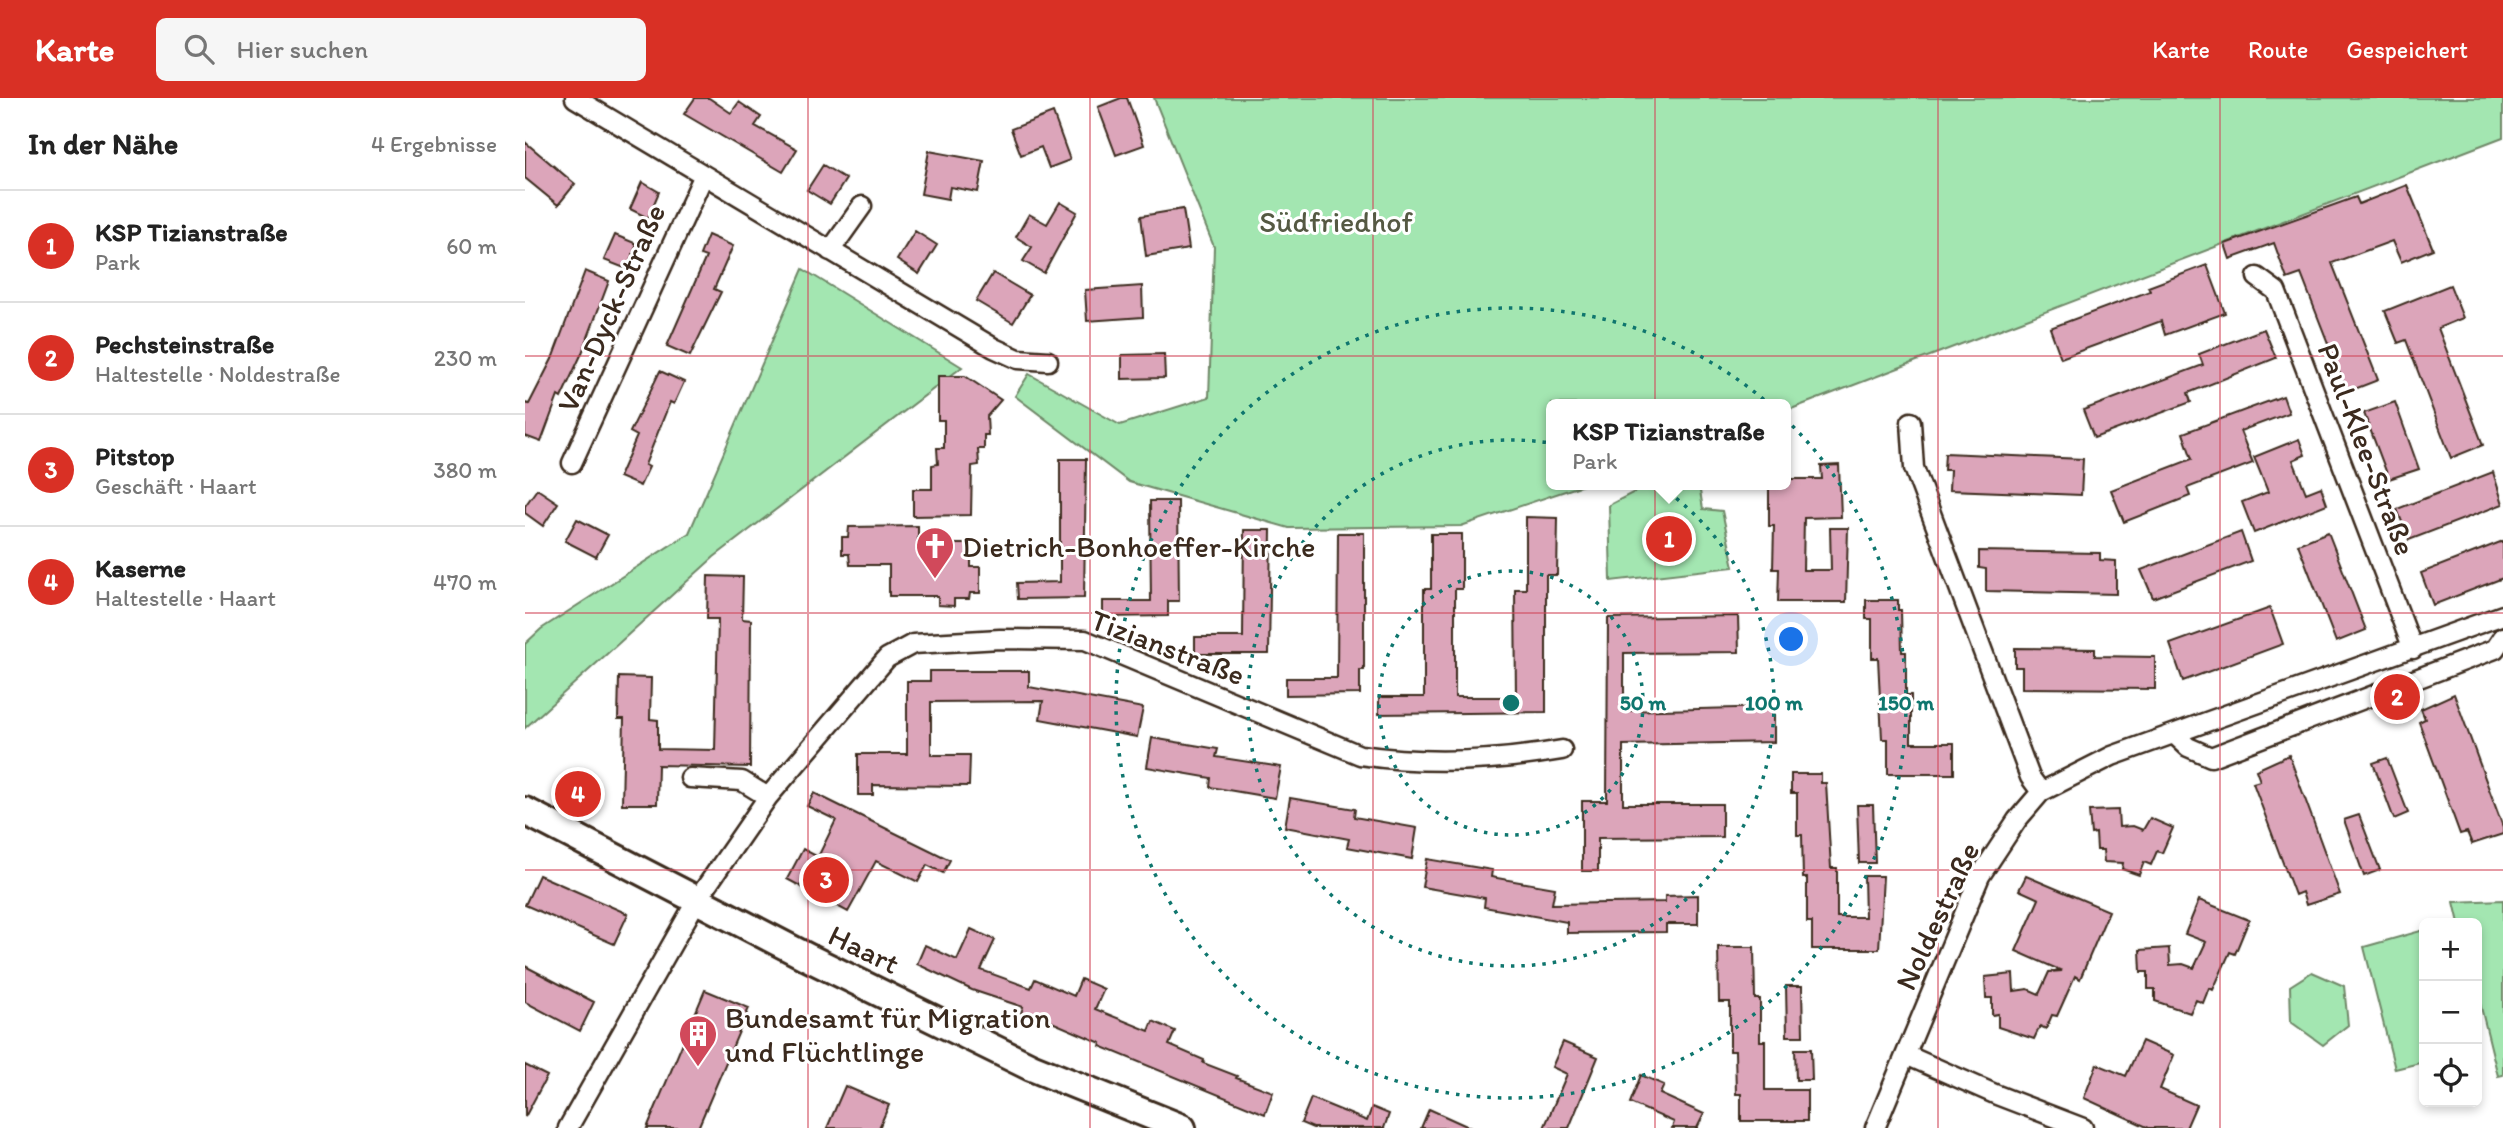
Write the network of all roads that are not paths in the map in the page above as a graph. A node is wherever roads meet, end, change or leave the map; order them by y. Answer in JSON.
{"nodes":[{"id":1,"x":575,"y":98,"type":"edge"},
{"id":2,"x":703,"y":177,"type":"junction"},
{"id":3,"x":862,"y":206,"type":"dead end"},
{"id":4,"x":830,"y":251,"type":"junction"},
{"id":5,"x":2257,"y":277,"type":"dead end"},
{"id":6,"x":1048,"y":361,"type":"dead end"},
{"id":7,"x":1911,"y":422,"type":"dead end"},
{"id":8,"x":572,"y":463,"type":"dead end"},
{"id":9,"x":2503,"y":615,"type":"edge"},
{"id":10,"x":2503,"y":637,"type":"edge"},
{"id":11,"x":2413,"y":649,"type":"junction"},
{"id":12,"x":2175,"y":734,"type":"junction"},
{"id":13,"x":1562,"y":750,"type":"dead end"},
{"id":14,"x":690,"y":778,"type":"dead end"},
{"id":15,"x":2041,"y":792,"type":"junction"},
{"id":16,"x":768,"y":797,"type":"junction"},
{"id":17,"x":525,"y":811,"type":"edge"},
{"id":18,"x":697,"y":900,"type":"junction"},
{"id":19,"x":1906,"y":1055,"type":"junction"},
{"id":20,"x":568,"y":1128,"type":"edge"},
{"id":21,"x":1182,"y":1128,"type":"edge"},
{"id":22,"x":1875,"y":1128,"type":"edge"},
{"id":23,"x":2083,"y":1128,"type":"edge"}],
"edges":[{"from":1,"to":2,"type":"street"},
{"from":2,"to":4,"type":"street"},
{"from":2,"to":8,"type":"street","name":"Van-Dyck-Straße"},
{"from":3,"to":4,"type":"street"},
{"from":4,"to":6,"type":"street"},
{"from":5,"to":11,"type":"street","name":"Paul-Klee-Straße"},
{"from":7,"to":15,"type":"street"},
{"from":9,"to":11,"type":"street","name":"Noldestraße"},
{"from":10,"to":12,"type":"street"},
{"from":11,"to":12,"type":"street","name":"Noldestraße"},
{"from":12,"to":15,"type":"street","name":"Noldestraße"},
{"from":13,"to":16,"type":"street","name":"Tizianstraße"},
{"from":14,"to":16,"type":"street"},
{"from":15,"to":19,"type":"street","name":"Noldestraße"},
{"from":16,"to":18,"type":"street","name":"Tizianstraße"},
{"from":17,"to":18,"type":"main road","name":"Haart"},
{"from":18,"to":20,"type":"street","name":"Tizianstraße"},
{"from":18,"to":21,"type":"main road","name":"Haart"},
{"from":19,"to":22,"type":"street","name":"Noldestraße"},
{"from":19,"to":23,"type":"street"}]}
